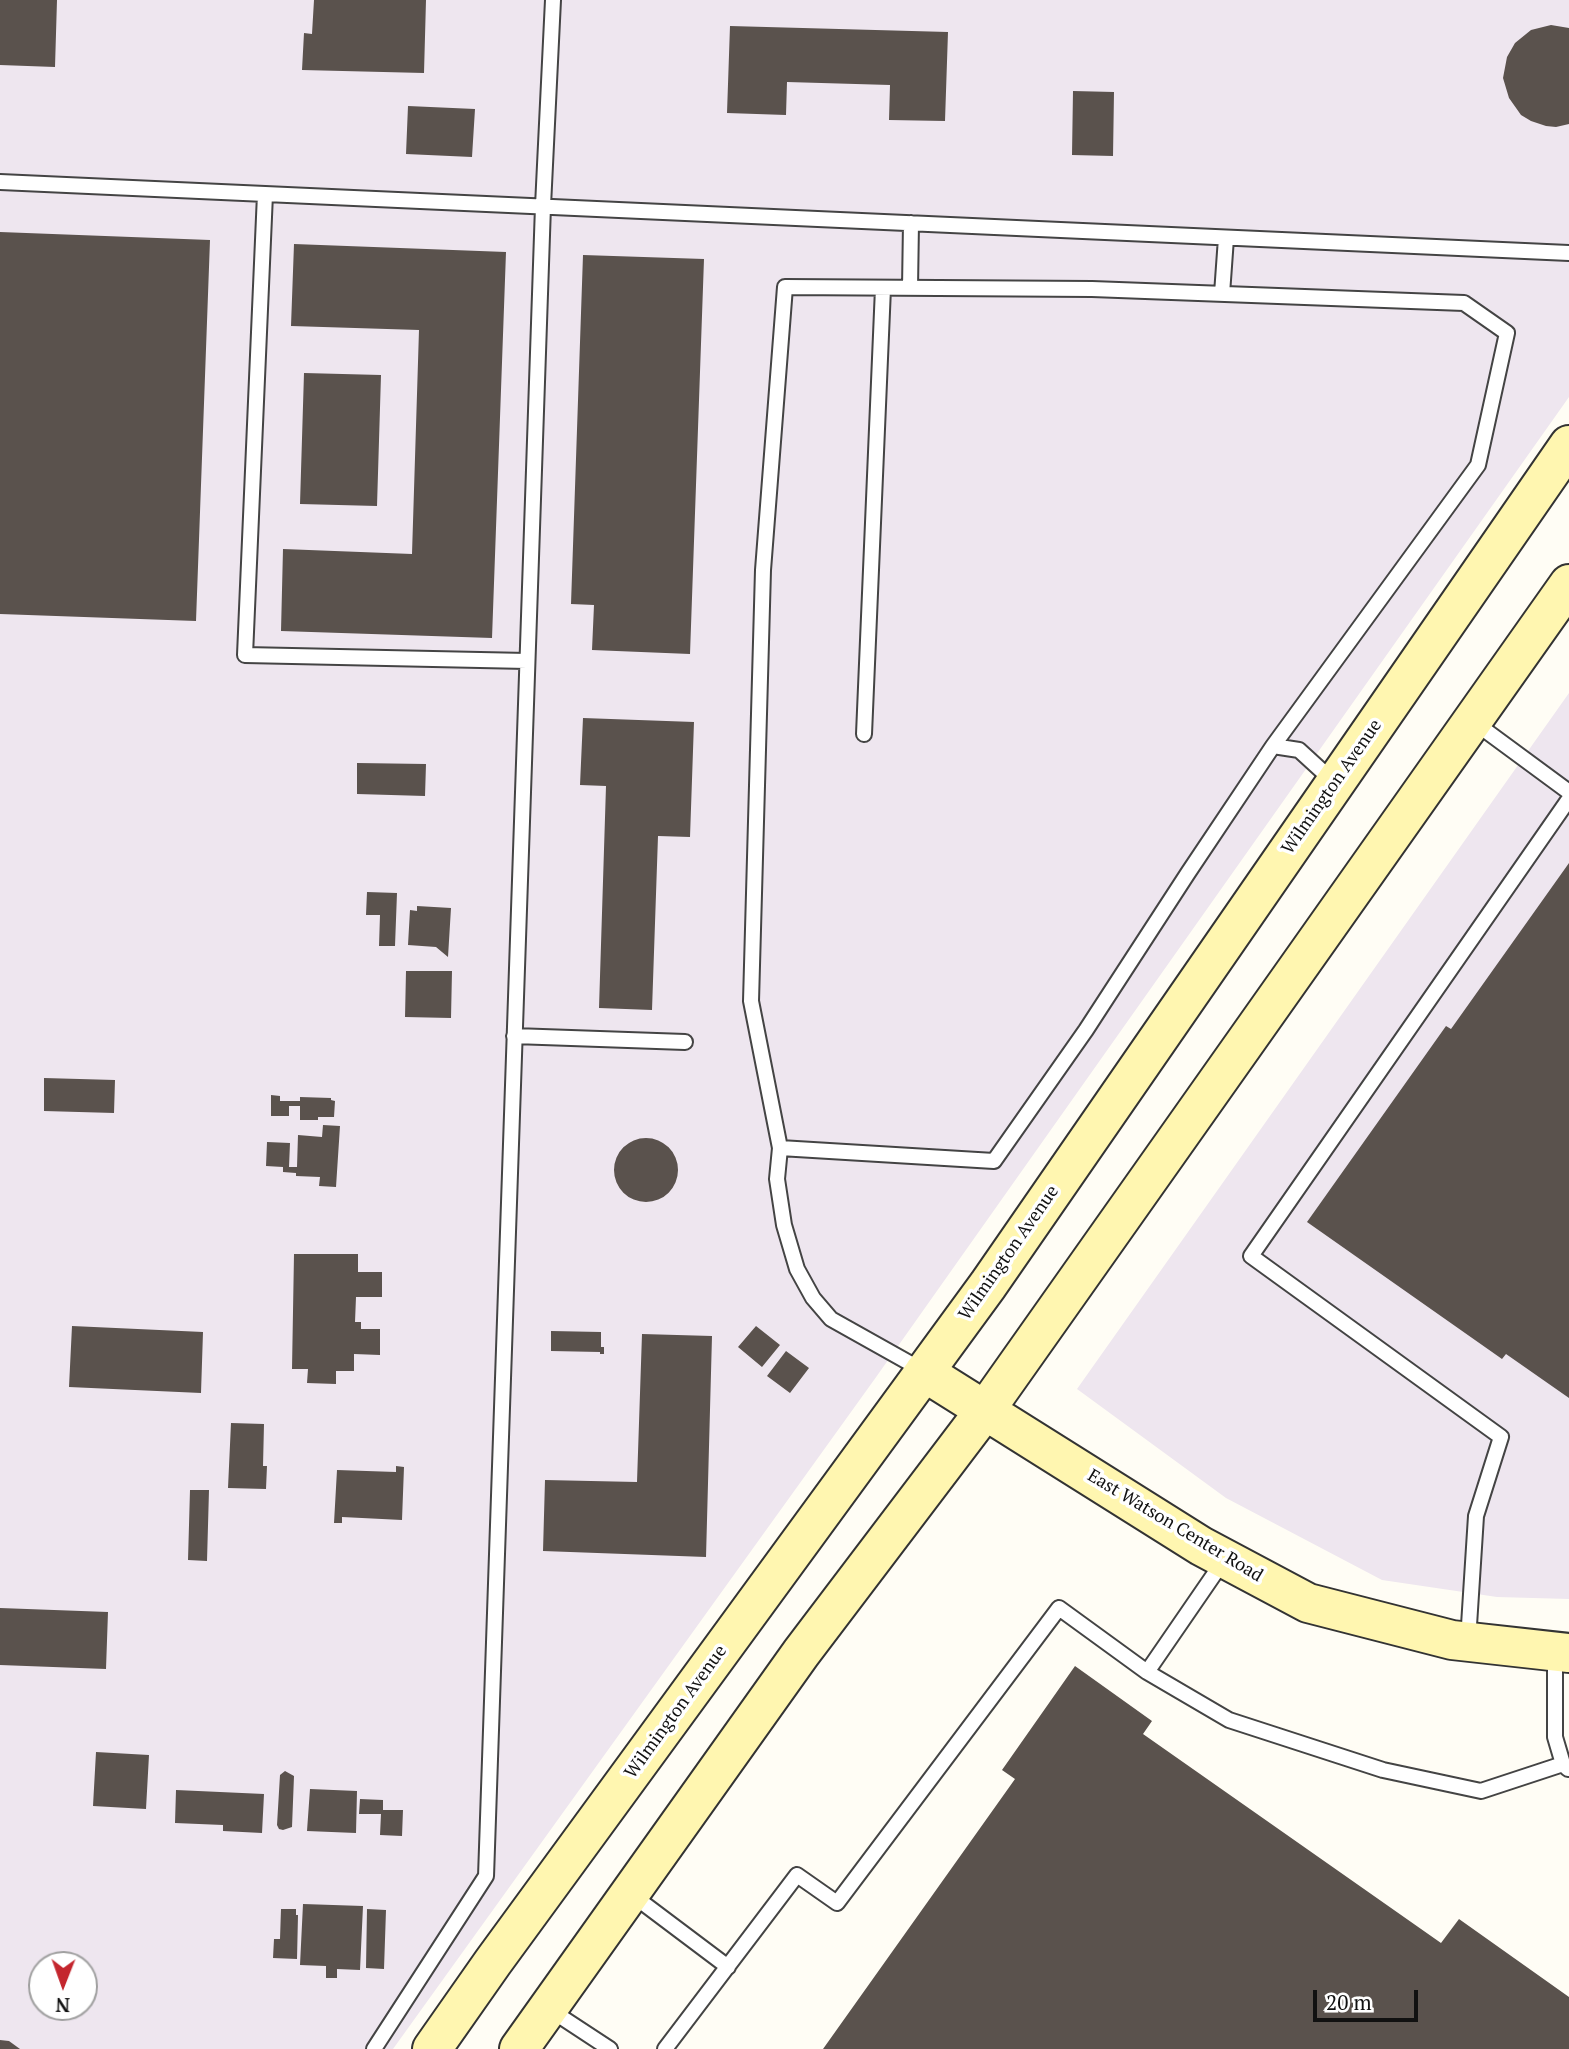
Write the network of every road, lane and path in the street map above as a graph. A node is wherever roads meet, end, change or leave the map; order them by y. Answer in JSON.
{"nodes":[{"id":1,"x":553,"y":0,"type":"edge"},
{"id":2,"x":0,"y":182,"type":"edge"},
{"id":3,"x":265,"y":194,"type":"junction"},
{"id":4,"x":543,"y":206,"type":"junction"},
{"id":5,"x":911,"y":223,"type":"junction"},
{"id":6,"x":1226,"y":238,"type":"junction"},
{"id":7,"x":1569,"y":253,"type":"edge"},
{"id":8,"x":883,"y":288,"type":"junction"},
{"id":9,"x":910,"y":288,"type":"junction"},
{"id":10,"x":1222,"y":294,"type":"junction"},
{"id":11,"x":1569,"y":445,"type":"edge"},
{"id":12,"x":1569,"y":584,"type":"edge"},
{"id":13,"x":527,"y":661,"type":"junction"},
{"id":14,"x":1472,"y":720,"type":"junction"},
{"id":15,"x":864,"y":734,"type":"dead end"},
{"id":16,"x":1273,"y":746,"type":"junction"},
{"id":17,"x":1335,"y":783,"type":"junction"},
{"id":18,"x":1569,"y":792,"type":"edge"},
{"id":19,"x":1569,"y":799,"type":"edge"},
{"id":20,"x":514,"y":1036,"type":"junction"},
{"id":21,"x":685,"y":1042,"type":"dead end"},
{"id":22,"x":780,"y":1148,"type":"junction"},
{"id":23,"x":925,"y":1372,"type":"junction"},
{"id":24,"x":986,"y":1409,"type":"junction"},
{"id":25,"x":1224,"y":1559,"type":"junction"},
{"id":26,"x":1468,"y":1642,"type":"junction"},
{"id":27,"x":1562,"y":1652,"type":"edge"},
{"id":28,"x":1147,"y":1672,"type":"junction"},
{"id":29,"x":1566,"y":1768,"type":"edge"},
{"id":30,"x":630,"y":1893,"type":"junction"},
{"id":31,"x":728,"y":1966,"type":"junction"},
{"id":32,"x":548,"y":2008,"type":"junction"},
{"id":33,"x":374,"y":2049,"type":"edge"},
{"id":34,"x":432,"y":2049,"type":"edge"},
{"id":35,"x":519,"y":2049,"type":"edge"},
{"id":36,"x":610,"y":2049,"type":"edge"},
{"id":37,"x":665,"y":2049,"type":"edge"}],
"edges":[{"from":1,"to":4,"type":"lane"},
{"from":2,"to":3,"type":"lane"},
{"from":3,"to":4,"type":"lane"},
{"from":3,"to":13,"type":"lane"},
{"from":4,"to":5,"type":"lane"},
{"from":4,"to":13,"type":"lane"},
{"from":5,"to":6,"type":"lane"},
{"from":5,"to":9,"type":"lane"},
{"from":6,"to":7,"type":"lane"},
{"from":6,"to":10,"type":"lane"},
{"from":8,"to":9,"type":"lane"},
{"from":8,"to":15,"type":"lane"},
{"from":8,"to":22,"type":"lane"},
{"from":9,"to":10,"type":"lane"},
{"from":10,"to":16,"type":"lane"},
{"from":11,"to":17,"type":"main road","name":"Wilmington Avenue"},
{"from":12,"to":14,"type":"main road"},
{"from":13,"to":20,"type":"lane"},
{"from":14,"to":18,"type":"lane"},
{"from":14,"to":24,"type":"main road"},
{"from":16,"to":17,"type":"lane"},
{"from":16,"to":22,"type":"lane"},
{"from":17,"to":23,"type":"main road","name":"Wilmington Avenue"},
{"from":19,"to":26,"type":"lane"},
{"from":20,"to":21,"type":"lane"},
{"from":20,"to":33,"type":"lane"},
{"from":22,"to":23,"type":"lane"},
{"from":23,"to":24,"type":"main road","name":"East Watson Center Road"},
{"from":23,"to":34,"type":"main road","name":"Wilmington Avenue"},
{"from":24,"to":25,"type":"main road","name":"East Watson Center Road"},
{"from":24,"to":30,"type":"main road"},
{"from":25,"to":26,"type":"main road","name":"East Watson Center Road"},
{"from":25,"to":28,"type":"lane"},
{"from":26,"to":27,"type":"main road","name":"East Watson Center Road"},
{"from":27,"to":29,"type":"lane"},
{"from":28,"to":29,"type":"lane"},
{"from":28,"to":31,"type":"lane"},
{"from":30,"to":31,"type":"lane"},
{"from":30,"to":32,"type":"main road"},
{"from":31,"to":37,"type":"lane"},
{"from":32,"to":35,"type":"main road"},
{"from":32,"to":36,"type":"lane"}]}
